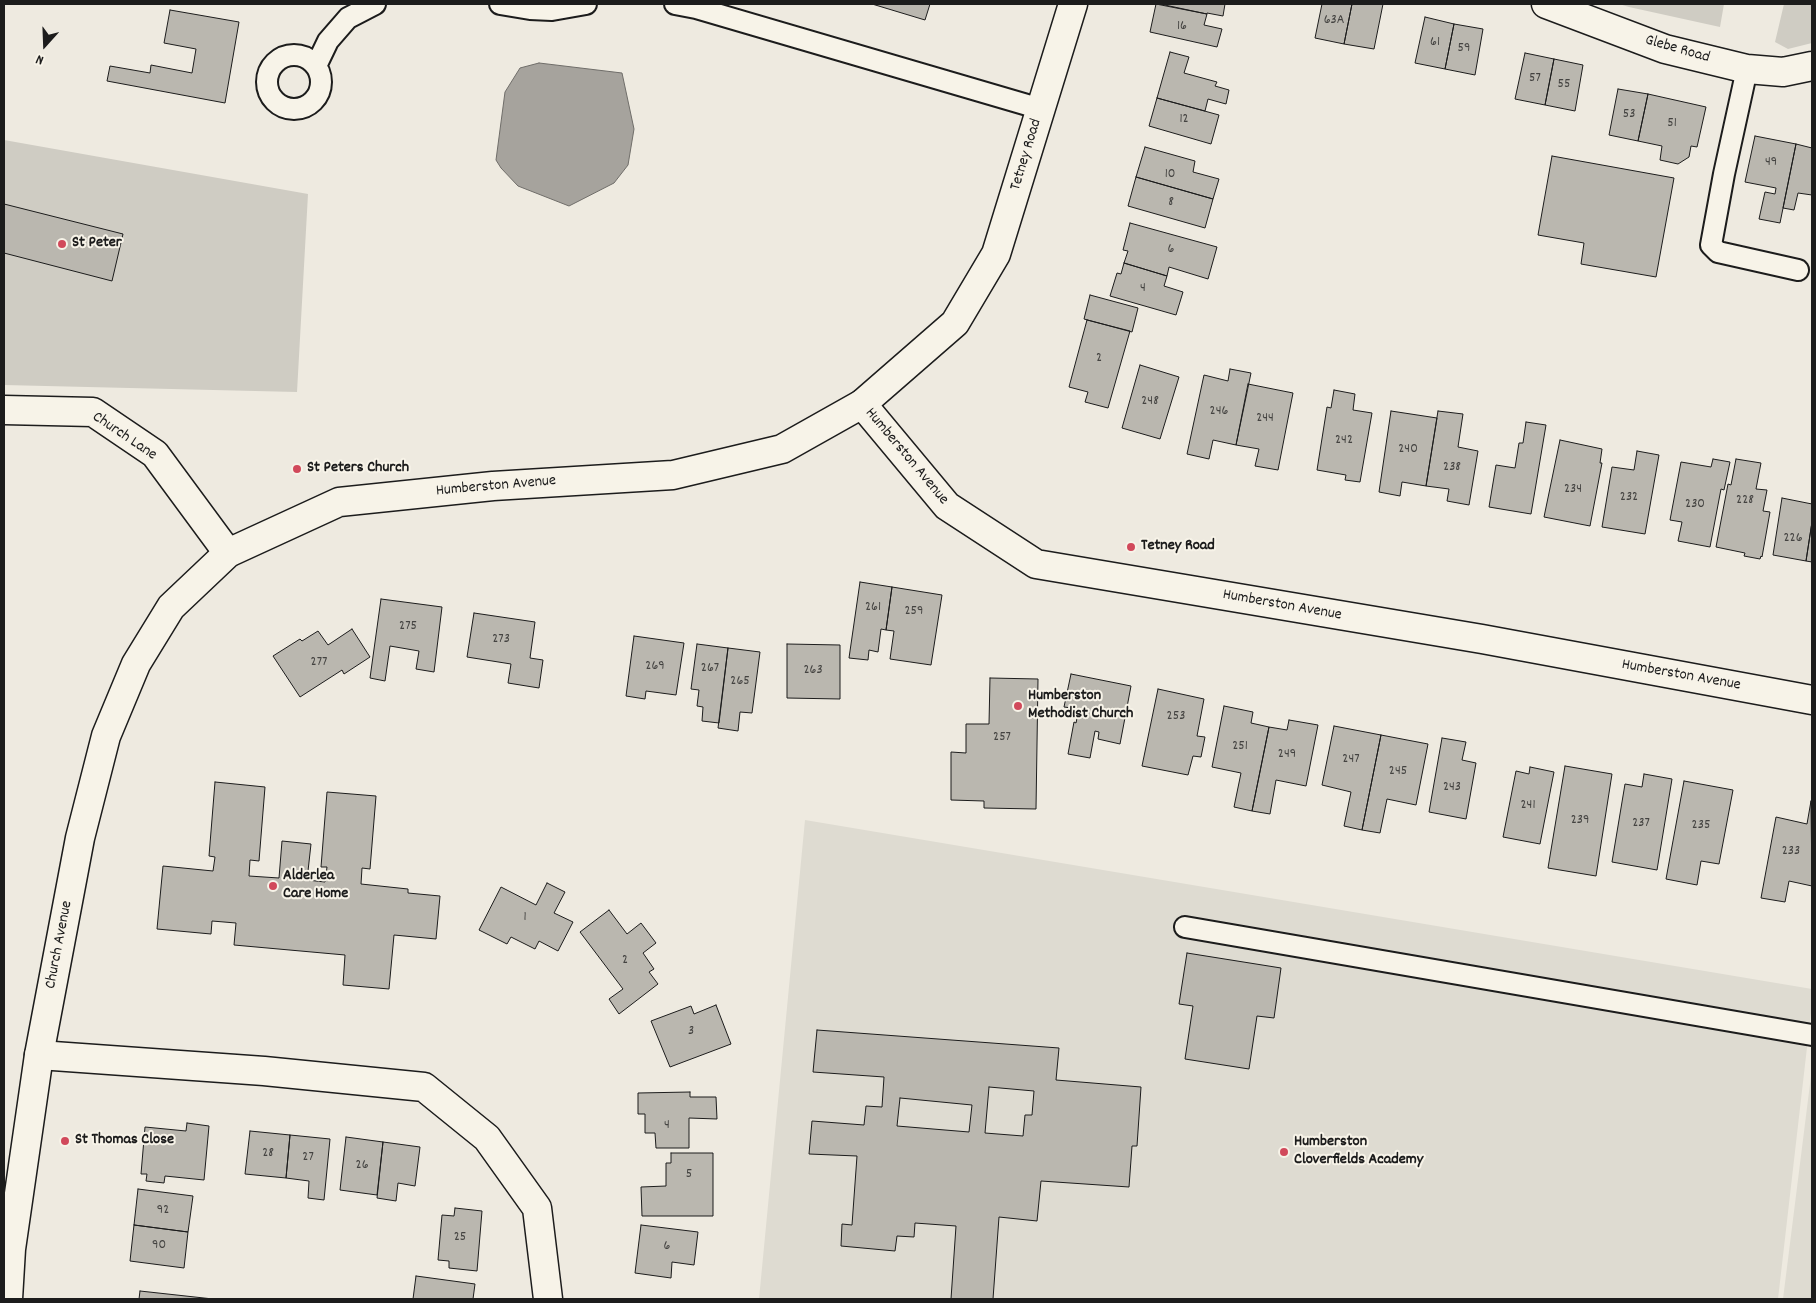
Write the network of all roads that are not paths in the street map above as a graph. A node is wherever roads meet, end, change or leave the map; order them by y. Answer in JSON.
{"nodes":[{"id":1,"x":375,"y":4,"type":"edge"},
{"id":2,"x":500,"y":4,"type":"edge"},
{"id":3,"x":586,"y":4,"type":"edge"},
{"id":4,"x":675,"y":4,"type":"edge"},
{"id":5,"x":1073,"y":4,"type":"edge"},
{"id":6,"x":1546,"y":4,"type":"edge"},
{"id":7,"x":316,"y":66,"type":"dead end"},
{"id":8,"x":1812,"y":66,"type":"edge"},
{"id":9,"x":1747,"y":69,"type":"junction"},
{"id":10,"x":1041,"y":109,"type":"junction"},
{"id":11,"x":1798,"y":270,"type":"dead end"},
{"id":12,"x":862,"y":404,"type":"junction"},
{"id":13,"x":4,"y":410,"type":"edge"},
{"id":14,"x":228,"y":553,"type":"junction"},
{"id":15,"x":171,"y":607,"type":"joint"},
{"id":16,"x":1812,"y":700,"type":"edge"},
{"id":17,"x":1185,"y":927,"type":"dead end"},
{"id":18,"x":1812,"y":1035,"type":"edge"},
{"id":19,"x":38,"y":1055,"type":"junction"},
{"id":20,"x":8,"y":1299,"type":"edge"},
{"id":21,"x":548,"y":1299,"type":"edge"}],
"edges":[{"from":1,"to":7,"type":"lane"},
{"from":2,"to":3,"type":"lane"},
{"from":4,"to":10,"type":"lane"},
{"from":5,"to":10,"type":"main road","name":"Tetney Road"},
{"from":6,"to":9,"type":"main road","name":"Glebe Road"},
{"from":8,"to":9,"type":"main road","name":"Glebe Road"},
{"from":9,"to":11,"type":"lane"},
{"from":10,"to":12,"type":"main road","name":"Tetney Road"},
{"from":12,"to":14,"type":"main road","name":"Humberston Avenue"},
{"from":12,"to":16,"type":"main road","name":"Humberston Avenue"},
{"from":13,"to":14,"type":"main road","name":"Church Lane"},
{"from":14,"to":15,"type":"main road","name":"Humberston Avenue"},
{"from":15,"to":19,"type":"main road","name":"Church Avenue"},
{"from":17,"to":18,"type":"lane"},
{"from":19,"to":20,"type":"main road","name":"Church Avenue"},
{"from":19,"to":21,"type":"main road"}]}
